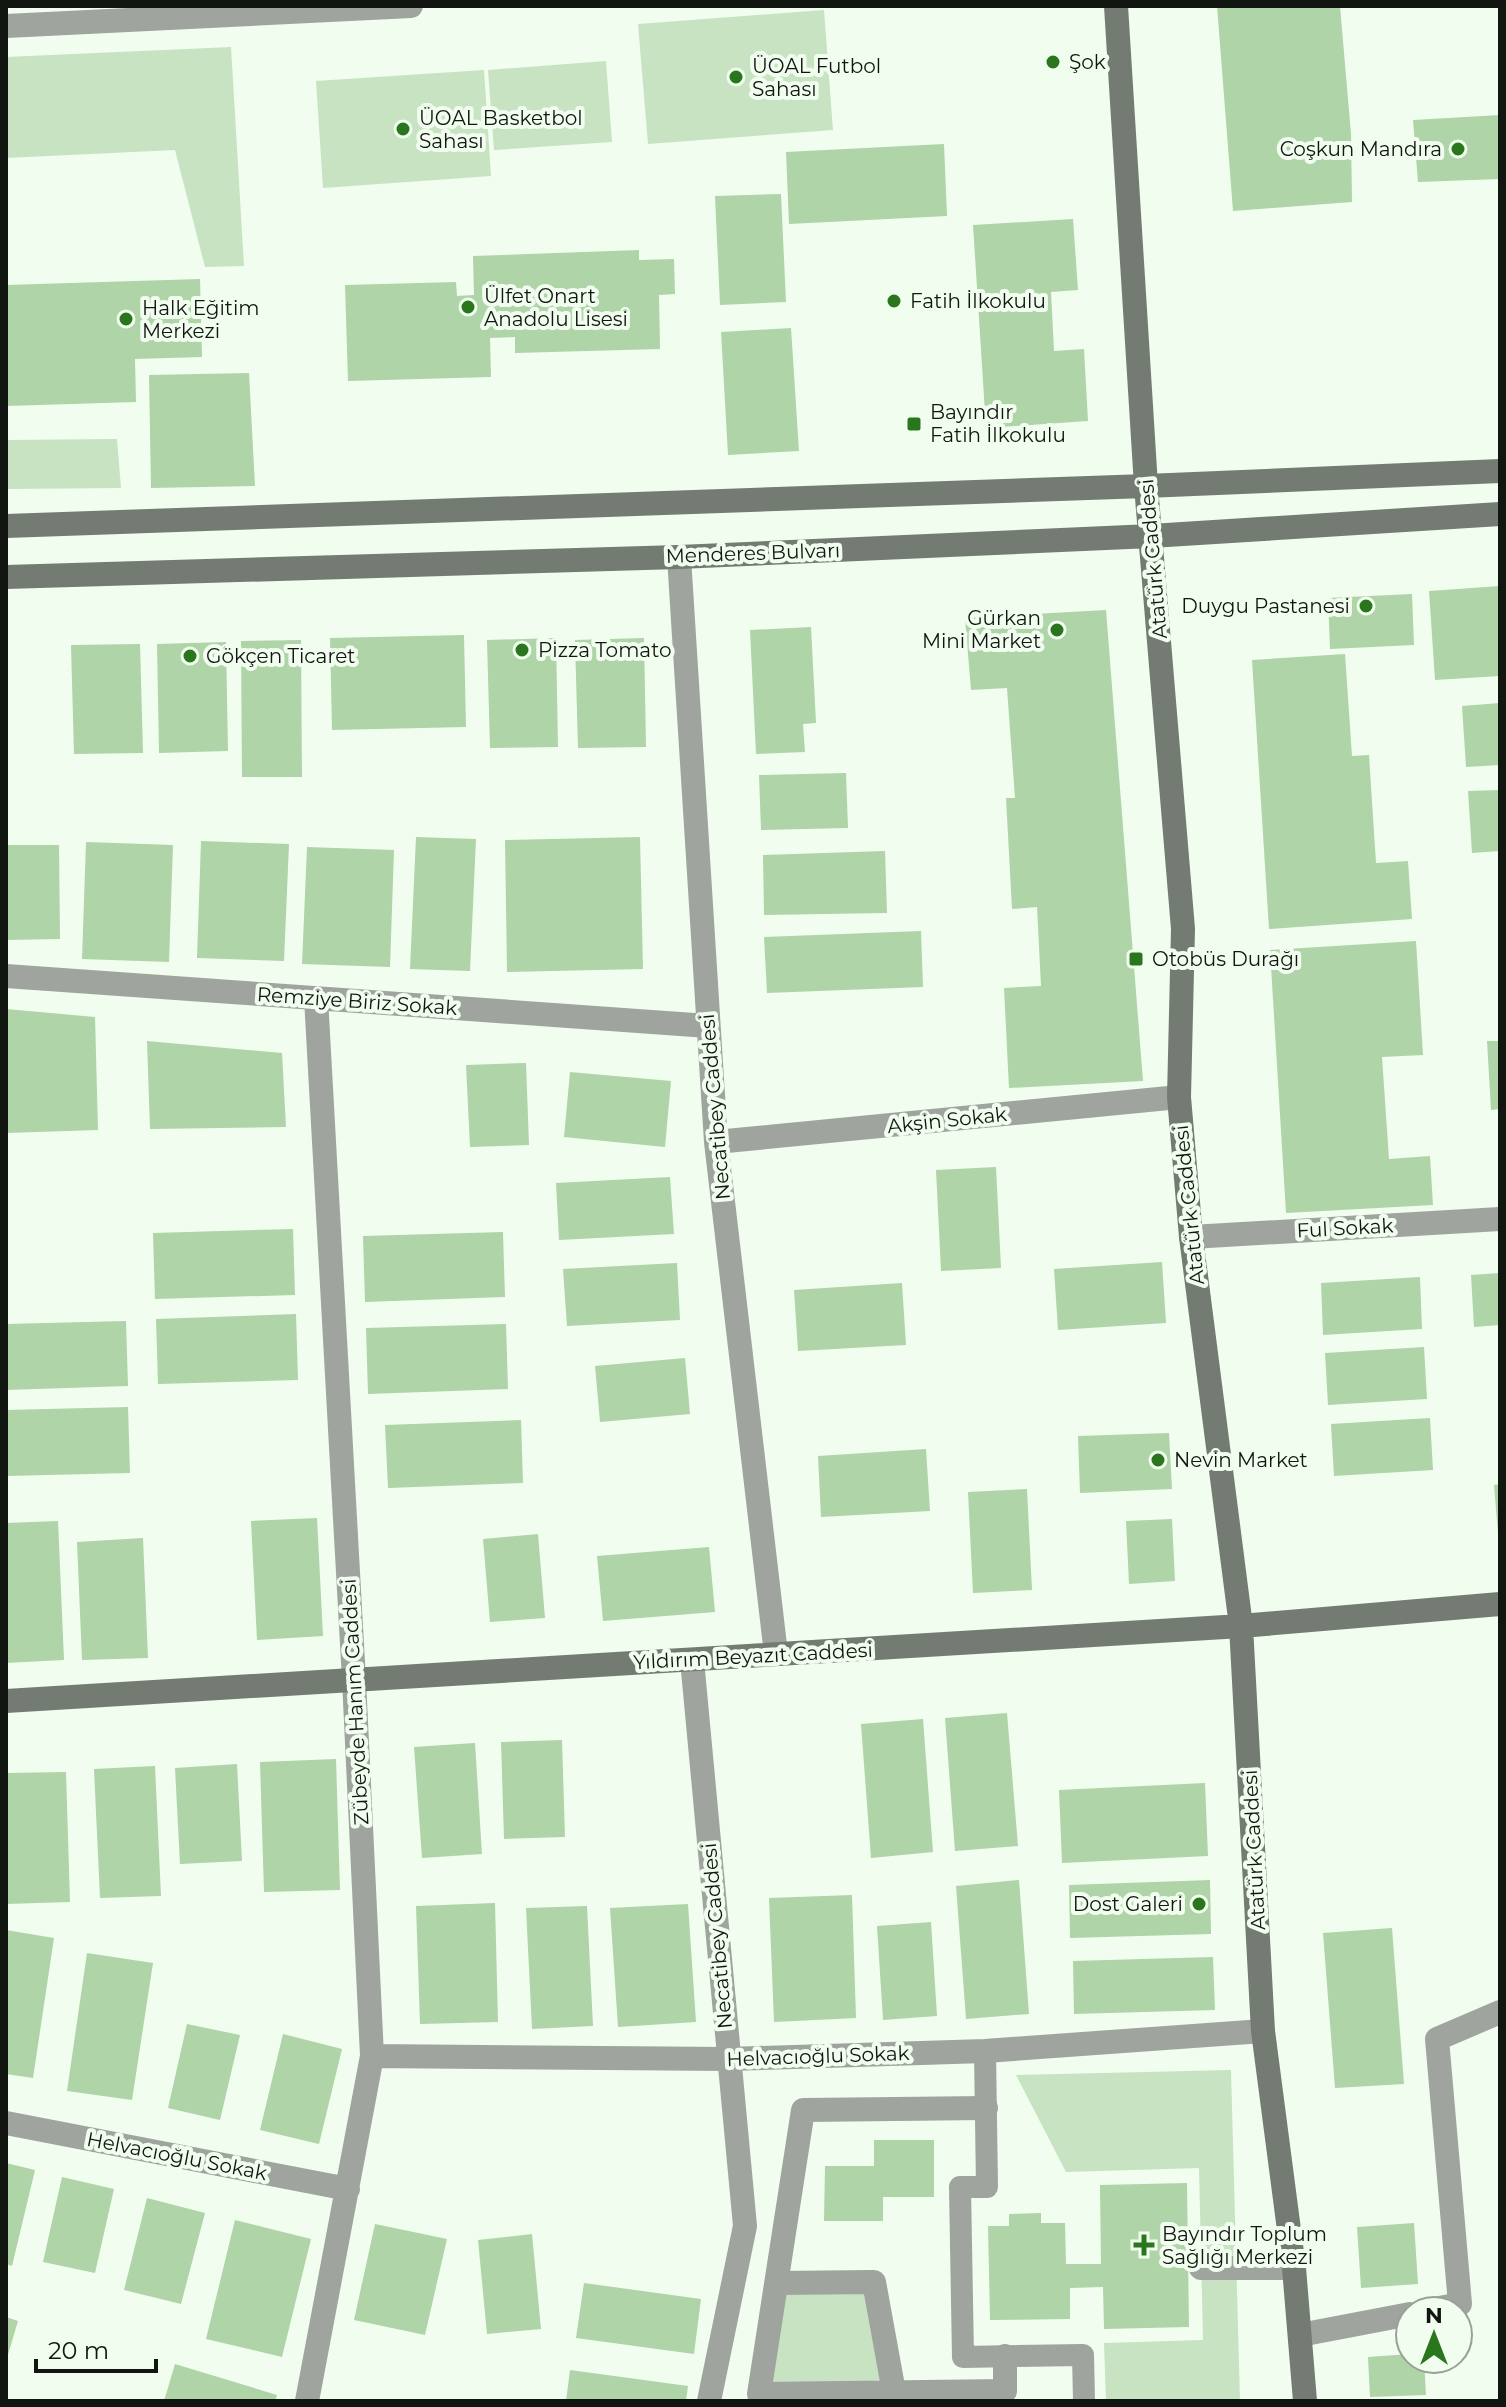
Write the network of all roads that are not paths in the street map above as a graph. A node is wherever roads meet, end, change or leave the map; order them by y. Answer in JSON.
{"nodes":[{"id":1,"x":411,"y":6,"type":"edge"},
{"id":2,"x":1116,"y":6,"type":"edge"},
{"id":3,"x":6,"y":26,"type":"edge"},
{"id":4,"x":1500,"y":471,"type":"edge"},
{"id":5,"x":1146,"y":486,"type":"junction"},
{"id":6,"x":1500,"y":514,"type":"edge"},
{"id":7,"x":6,"y":526,"type":"edge"},
{"id":8,"x":1151,"y":536,"type":"junction"},
{"id":9,"x":679,"y":557,"type":"junction"},
{"id":10,"x":6,"y":577,"type":"edge"},
{"id":11,"x":6,"y":976,"type":"edge"},
{"id":12,"x":316,"y":998,"type":"junction"},
{"id":13,"x":708,"y":1026,"type":"junction"},
{"id":14,"x":1179,"y":1097,"type":"junction"},
{"id":15,"x":716,"y":1142,"type":"junction"},
{"id":16,"x":1500,"y":1219,"type":"edge"},
{"id":17,"x":1191,"y":1237,"type":"junction"},
{"id":18,"x":1500,"y":1604,"type":"edge"},
{"id":19,"x":1241,"y":1626,"type":"junction"},
{"id":20,"x":776,"y":1654,"type":"junction"},
{"id":21,"x":692,"y":1660,"type":"junction"},
{"id":22,"x":354,"y":1680,"type":"junction"},
{"id":23,"x":6,"y":1701,"type":"edge"},
{"id":24,"x":1500,"y":2012,"type":"edge"},
{"id":25,"x":1263,"y":2031,"type":"junction"},
{"id":26,"x":985,"y":2051,"type":"junction"},
{"id":27,"x":372,"y":2056,"type":"junction"},
{"id":28,"x":728,"y":2059,"type":"junction"},
{"id":29,"x":986,"y":2108,"type":"junction"},
{"id":30,"x":6,"y":2123,"type":"edge"},
{"id":31,"x":348,"y":2189,"type":"junction"},
{"id":32,"x":1201,"y":2268,"type":"dead end"},
{"id":33,"x":1294,"y":2268,"type":"junction"},
{"id":34,"x":777,"y":2283,"type":"junction"},
{"id":35,"x":1459,"y":2295,"type":"edge"},
{"id":36,"x":1394,"y":2317,"type":"edge"},
{"id":37,"x":1300,"y":2335,"type":"junction"},
{"id":38,"x":1005,"y":2356,"type":"junction"},
{"id":39,"x":894,"y":2392,"type":"junction"},
{"id":40,"x":307,"y":2401,"type":"edge"},
{"id":41,"x":709,"y":2401,"type":"edge"},
{"id":42,"x":1084,"y":2401,"type":"edge"},
{"id":43,"x":1305,"y":2401,"type":"edge"}],
"edges":[{"from":1,"to":3,"type":"street"},
{"from":2,"to":5,"type":"street","name":"Atatürk Caddesi"},
{"from":4,"to":5,"type":"street"},
{"from":5,"to":7,"type":"street"},
{"from":5,"to":8,"type":"street","name":"Atatürk Caddesi"},
{"from":6,"to":8,"type":"street","name":"Menderes Bulvarı"},
{"from":8,"to":9,"type":"street","name":"Menderes Bulvarı"},
{"from":8,"to":14,"type":"street","name":"Atatürk Caddesi"},
{"from":9,"to":10,"type":"street","name":"Menderes Bulvarı"},
{"from":9,"to":13,"type":"street","name":"Necatibey Caddesi"},
{"from":11,"to":12,"type":"street","name":"Remziye Biriz Sokak"},
{"from":12,"to":13,"type":"street","name":"Remziye Biriz Sokak"},
{"from":12,"to":22,"type":"street","name":"Zübeyde Hanım Caddesi"},
{"from":13,"to":15,"type":"street","name":"Necatibey Caddesi"},
{"from":14,"to":15,"type":"street","name":"Akşin Sokak"},
{"from":14,"to":17,"type":"street","name":"Atatürk Caddesi"},
{"from":15,"to":20,"type":"street","name":"Necatibey Caddesi"},
{"from":16,"to":17,"type":"street","name":"Ful Sokak"},
{"from":17,"to":19,"type":"street","name":"Atatürk Caddesi"},
{"from":18,"to":19,"type":"street","name":"Yıldırım Beyazıt Caddesi"},
{"from":19,"to":20,"type":"street","name":"Yıldırım Beyazıt Caddesi"},
{"from":19,"to":25,"type":"street","name":"Atatürk Caddesi"},
{"from":20,"to":21,"type":"street","name":"Yıldırım Beyazıt Caddesi"},
{"from":21,"to":22,"type":"street","name":"Yıldırım Beyazıt Caddesi"},
{"from":21,"to":28,"type":"street","name":"Necatibey Caddesi"},
{"from":22,"to":23,"type":"street","name":"Yıldırım Beyazıt Caddesi"},
{"from":22,"to":27,"type":"street","name":"Zübeyde Hanım Caddesi"},
{"from":24,"to":35,"type":"street"},
{"from":25,"to":26,"type":"street","name":"Helvacıoğlu Sokak"},
{"from":25,"to":33,"type":"street","name":"Atatürk Caddesi"},
{"from":26,"to":28,"type":"street","name":"Helvacıoğlu Sokak"},
{"from":26,"to":29,"type":"lane"},
{"from":27,"to":28,"type":"street","name":"Helvacıoğlu Sokak"},
{"from":27,"to":31,"type":"street","name":"Zübeyde Hanım Caddesi"},
{"from":28,"to":41,"type":"street","name":"Necatibey Caddesi"},
{"from":29,"to":34,"type":"street"},
{"from":29,"to":38,"type":"lane"},
{"from":30,"to":31,"type":"street","name":"Helvacıoğlu Sokak"},
{"from":31,"to":40,"type":"street","name":"Zübeyde Hanım Caddesi"},
{"from":32,"to":33,"type":"street"},
{"from":33,"to":37,"type":"street","name":"Atatürk Caddesi"},
{"from":34,"to":39,"type":"street"},
{"from":34,"to":39,"type":"street"},
{"from":36,"to":37,"type":"street"},
{"from":37,"to":43,"type":"street","name":"Atatürk Caddesi"},
{"from":38,"to":39,"type":"street"},
{"from":38,"to":42,"type":"lane"}]}
